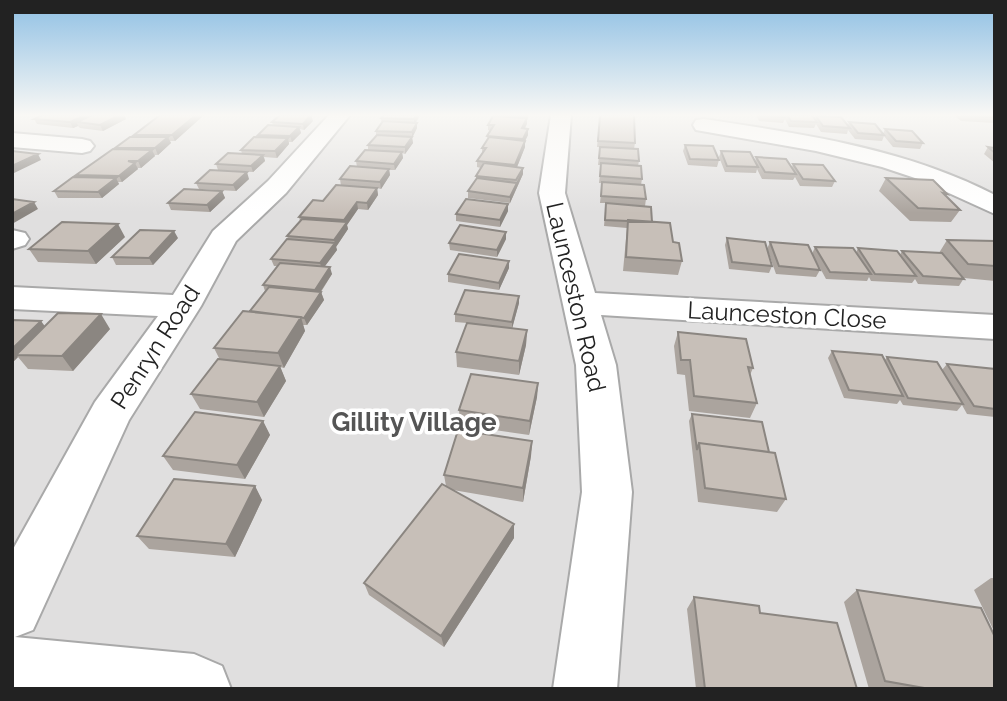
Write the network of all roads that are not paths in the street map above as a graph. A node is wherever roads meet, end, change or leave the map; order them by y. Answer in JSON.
{"nodes":[{"id":1,"x":311,"y":148,"type":"edge"},
{"id":2,"x":557,"y":148,"type":"edge"},
{"id":3,"x":825,"y":148,"type":"edge"},
{"id":4,"x":995,"y":206,"type":"edge"},
{"id":5,"x":12,"y":298,"type":"edge"},
{"id":6,"x":579,"y":303,"type":"junction"},
{"id":7,"x":183,"y":306,"type":"junction"},
{"id":8,"x":995,"y":327,"type":"edge"},
{"id":9,"x":12,"y":610,"type":"edge"},
{"id":10,"x":12,"y":668,"type":"edge"},
{"id":11,"x":199,"y":689,"type":"edge"},
{"id":12,"x":585,"y":689,"type":"edge"}],
"edges":[{"from":1,"to":7,"type":"street","name":"Penryn Road"},
{"from":2,"to":6,"type":"street","name":"Launceston Road"},
{"from":3,"to":4,"type":"street"},
{"from":5,"to":7,"type":"street"},
{"from":6,"to":8,"type":"street","name":"Launceston Close"},
{"from":6,"to":12,"type":"street","name":"Launceston Road"},
{"from":7,"to":9,"type":"street","name":"Penryn Road"},
{"from":10,"to":11,"type":"street"}]}
